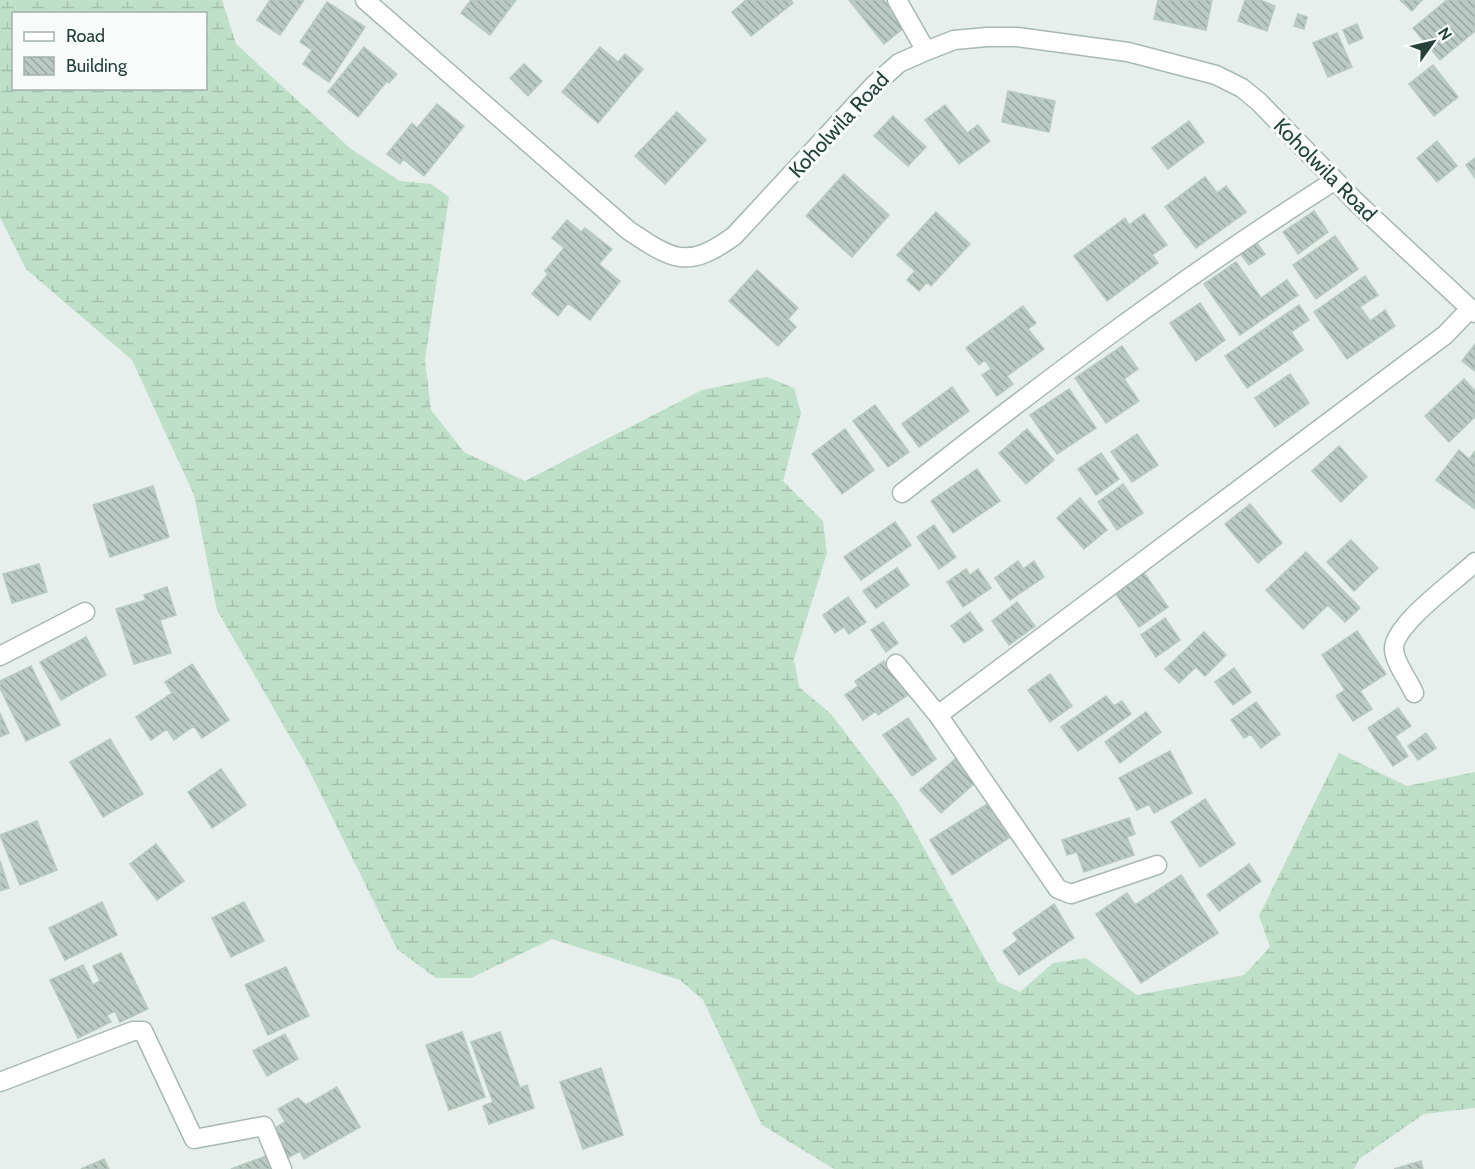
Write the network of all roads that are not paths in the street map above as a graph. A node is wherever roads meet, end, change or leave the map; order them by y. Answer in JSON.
{"nodes":[{"id":1,"x":365,"y":0,"type":"edge"},
{"id":2,"x":897,"y":0,"type":"edge"},
{"id":3,"x":926,"y":51,"type":"junction"},
{"id":4,"x":1334,"y":181,"type":"junction"},
{"id":5,"x":1472,"y":311,"type":"edge"},
{"id":6,"x":902,"y":493,"type":"dead end"},
{"id":7,"x":1475,"y":562,"type":"edge"},
{"id":8,"x":85,"y":612,"type":"dead end"},
{"id":9,"x":0,"y":656,"type":"edge"},
{"id":10,"x":896,"y":664,"type":"dead end"},
{"id":11,"x":1414,"y":693,"type":"dead end"},
{"id":12,"x":938,"y":715,"type":"junction"},
{"id":13,"x":1157,"y":865,"type":"dead end"},
{"id":14,"x":0,"y":1082,"type":"edge"},
{"id":15,"x":282,"y":1169,"type":"edge"}],
"edges":[{"from":1,"to":3,"type":"street","name":"Koholwila Road"},
{"from":2,"to":3,"type":"street"},
{"from":3,"to":4,"type":"street","name":"Koholwila Road"},
{"from":4,"to":5,"type":"street","name":"Koholwila Road"},
{"from":4,"to":6,"type":"street"},
{"from":5,"to":12,"type":"street"},
{"from":7,"to":11,"type":"street"},
{"from":8,"to":9,"type":"street"},
{"from":10,"to":12,"type":"street"},
{"from":12,"to":13,"type":"street"},
{"from":14,"to":15,"type":"street"}]}
